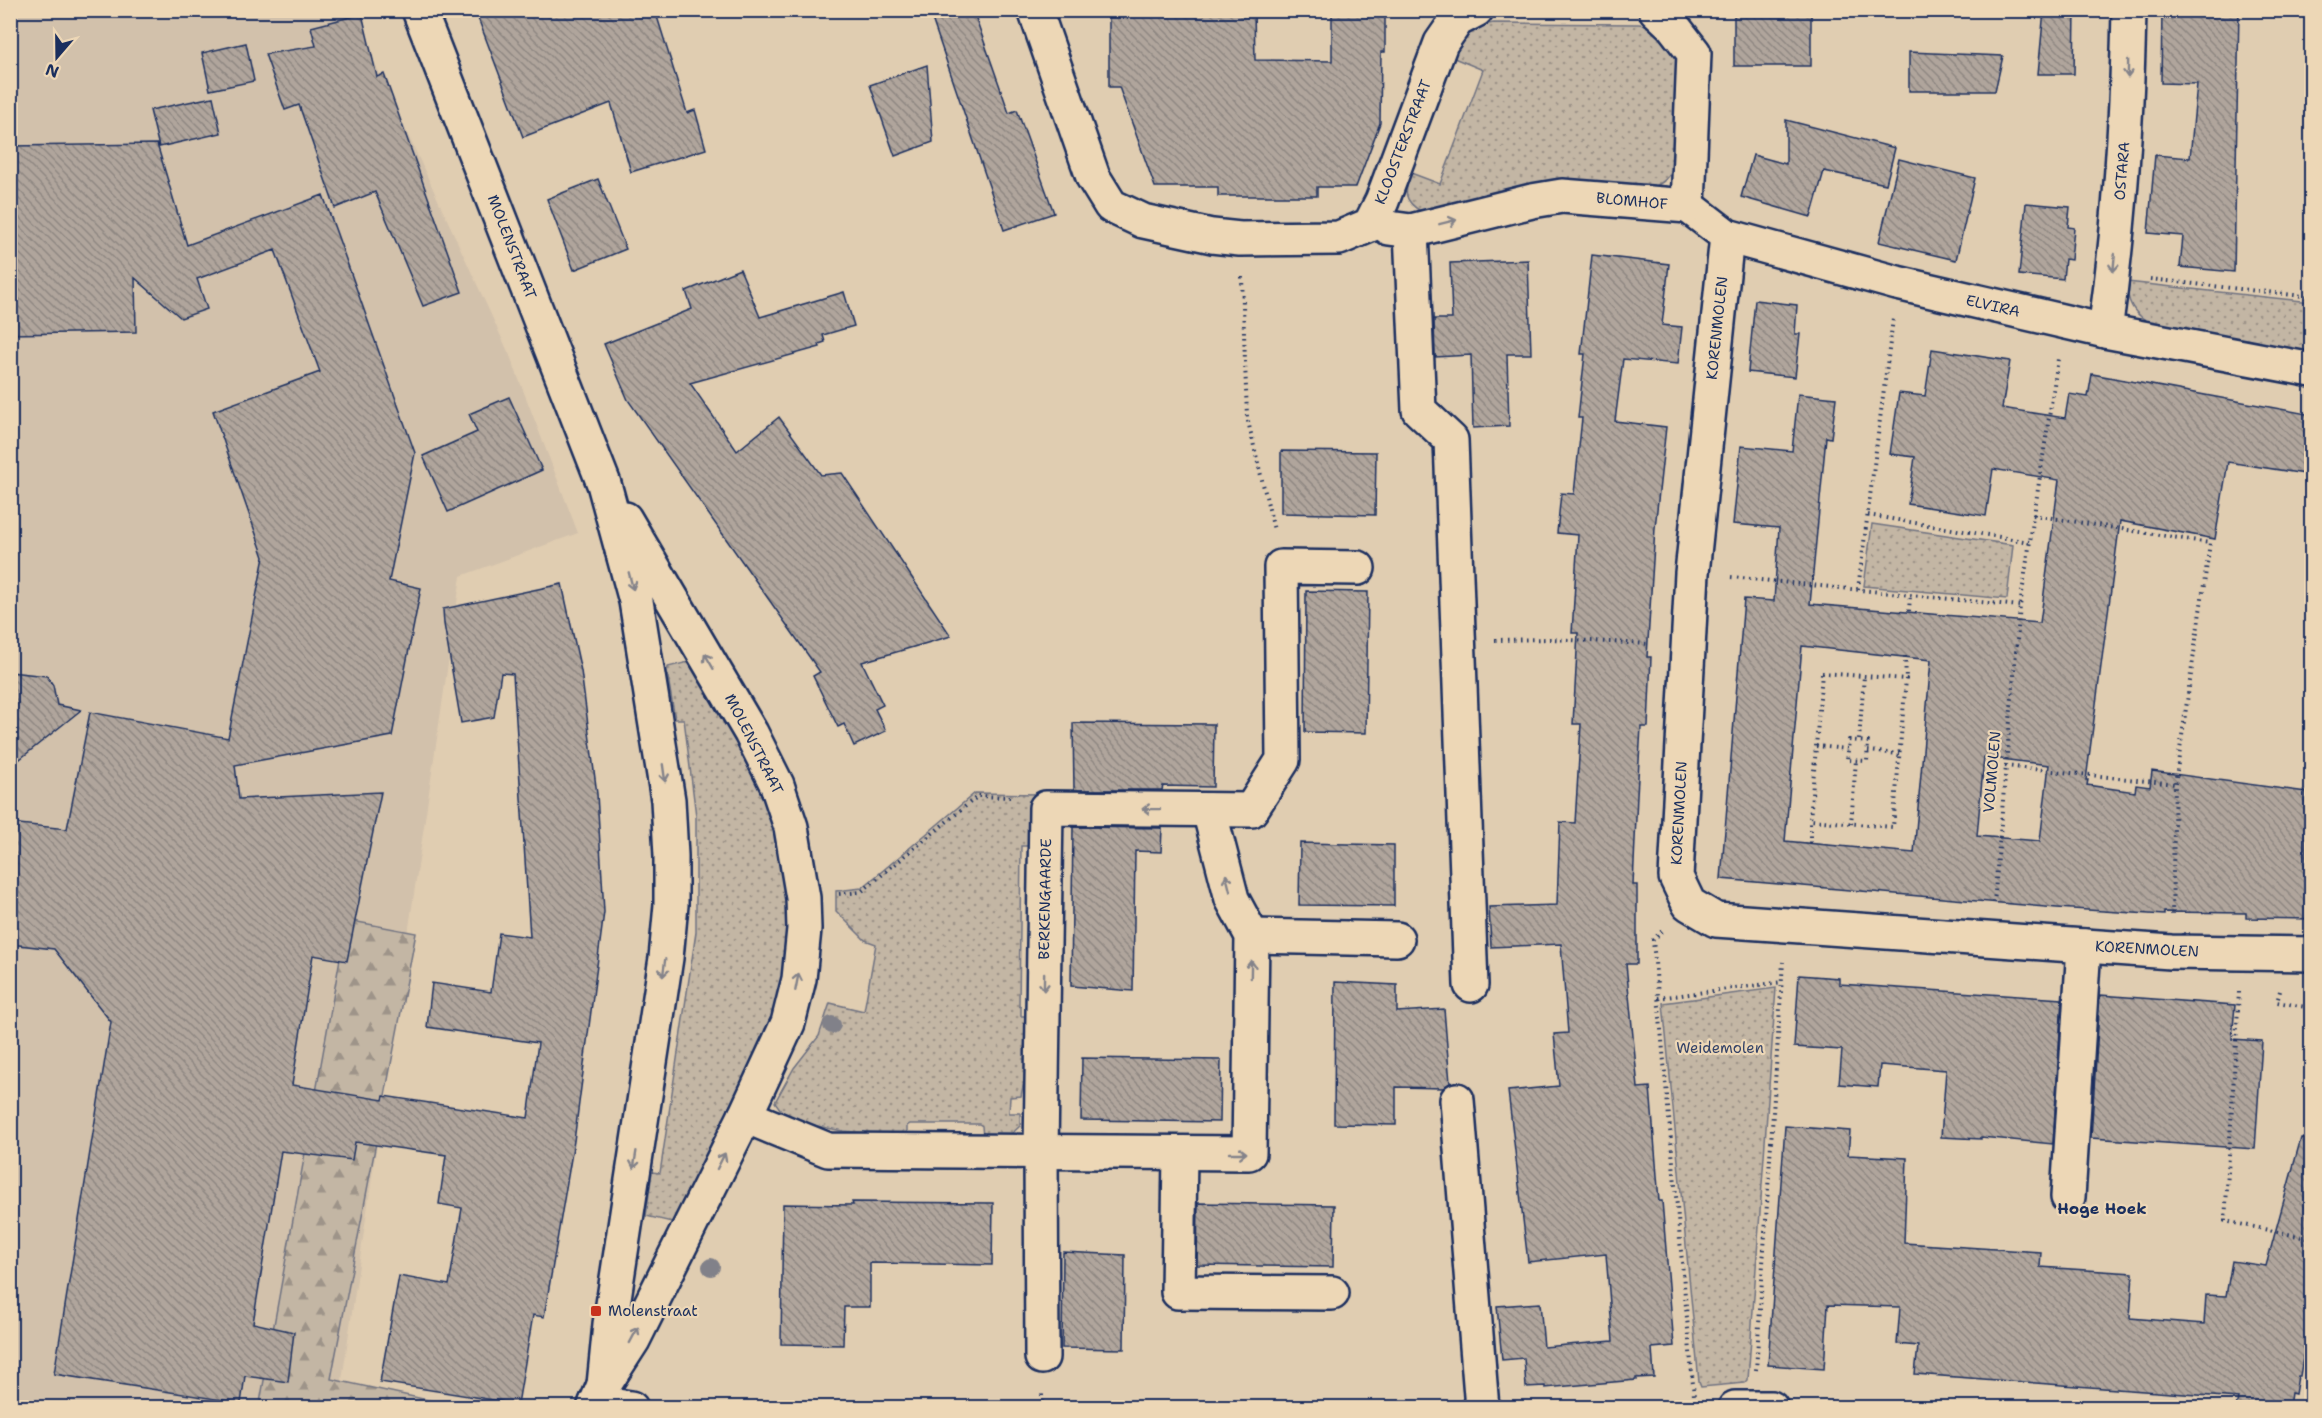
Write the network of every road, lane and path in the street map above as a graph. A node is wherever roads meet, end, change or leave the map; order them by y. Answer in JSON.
{"nodes":[{"id":1,"x":419,"y":10,"type":"edge"},
{"id":2,"x":1035,"y":10,"type":"edge"},
{"id":3,"x":1656,"y":10,"type":"edge"},
{"id":4,"x":2129,"y":10,"type":"edge"},
{"id":5,"x":1461,"y":14,"type":"edge"},
{"id":6,"x":1688,"y":206,"type":"junction"},
{"id":7,"x":1370,"y":225,"type":"junction"},
{"id":8,"x":1411,"y":231,"type":"junction"},
{"id":9,"x":1727,"y":236,"type":"junction"},
{"id":10,"x":1240,"y":239,"type":"junction"},
{"id":11,"x":2113,"y":274,"type":"junction"},
{"id":12,"x":1897,"y":284,"type":"junction"},
{"id":13,"x":2312,"y":297,"type":"edge"},
{"id":14,"x":2063,"y":322,"type":"junction"},
{"id":15,"x":2105,"y":331,"type":"junction"},
{"id":16,"x":2312,"y":370,"type":"edge"},
{"id":17,"x":604,"y":484,"type":"junction"},
{"id":18,"x":1868,"y":515,"type":"junction"},
{"id":19,"x":2033,"y":515,"type":"junction"},
{"id":20,"x":2029,"y":542,"type":"junction"},
{"id":21,"x":1281,"y":567,"type":"junction"},
{"id":22,"x":1358,"y":568,"type":"dead end"},
{"id":23,"x":1692,"y":573,"type":"junction"},
{"id":24,"x":1858,"y":590,"type":"junction"},
{"id":25,"x":1910,"y":595,"type":"junction"},
{"id":26,"x":2020,"y":606,"type":"junction"},
{"id":27,"x":1909,"y":612,"type":"dead end"},
{"id":28,"x":1458,"y":641,"type":"junction"},
{"id":29,"x":1686,"y":647,"type":"junction"},
{"id":30,"x":1905,"y":656,"type":"dead end"},
{"id":31,"x":1864,"y":676,"type":"junction"},
{"id":32,"x":1906,"y":680,"type":"junction"},
{"id":33,"x":1859,"y":740,"type":"junction"},
{"id":34,"x":1816,"y":746,"type":"junction"},
{"id":35,"x":1848,"y":749,"type":"junction"},
{"id":36,"x":1868,"y":751,"type":"junction"},
{"id":37,"x":1899,"y":754,"type":"junction"},
{"id":38,"x":1856,"y":760,"type":"junction"},
{"id":39,"x":2005,"y":766,"type":"junction"},
{"id":40,"x":2175,"y":784,"type":"junction"},
{"id":41,"x":1046,"y":808,"type":"junction"},
{"id":42,"x":1209,"y":810,"type":"junction"},
{"id":43,"x":1810,"y":820,"type":"junction"},
{"id":44,"x":1851,"y":824,"type":"junction"},
{"id":45,"x":1810,"y":843,"type":"dead end"},
{"id":46,"x":803,"y":898,"type":"junction"},
{"id":47,"x":1689,"y":904,"type":"junction"},
{"id":48,"x":1785,"y":925,"type":"junction"},
{"id":49,"x":1252,"y":936,"type":"junction"},
{"id":50,"x":1397,"y":939,"type":"dead end"},
{"id":51,"x":1992,"y":940,"type":"junction"},
{"id":52,"x":2084,"y":946,"type":"junction"},
{"id":53,"x":2170,"y":952,"type":"junction"},
{"id":54,"x":2242,"y":952,"type":"junction"},
{"id":55,"x":2312,"y":954,"type":"edge"},
{"id":56,"x":1782,"y":982,"type":"junction"},
{"id":57,"x":1471,"y":985,"type":"dead end"},
{"id":58,"x":1658,"y":999,"type":"junction"},
{"id":59,"x":1457,"y":1100,"type":"dead end"},
{"id":60,"x":745,"y":1116,"type":"junction"},
{"id":61,"x":1041,"y":1152,"type":"junction"},
{"id":62,"x":1180,"y":1153,"type":"junction"},
{"id":63,"x":2068,"y":1197,"type":"dead end"},
{"id":64,"x":2312,"y":1239,"type":"edge"},
{"id":65,"x":1332,"y":1293,"type":"dead end"},
{"id":66,"x":1042,"y":1357,"type":"dead end"},
{"id":67,"x":598,"y":1399,"type":"edge"},
{"id":68,"x":631,"y":1407,"type":"edge"},
{"id":69,"x":1482,"y":1407,"type":"edge"},
{"id":70,"x":1695,"y":1407,"type":"edge"},
{"id":71,"x":1735,"y":1407,"type":"edge"},
{"id":72,"x":1753,"y":1407,"type":"edge"},
{"id":73,"x":1771,"y":1407,"type":"edge"}],
"edges":[{"from":1,"to":17,"type":"street","name":"MOLENSTRAAT"},
{"from":2,"to":10,"type":"street"},
{"from":3,"to":6,"type":"street","name":"BLOMHOF"},
{"from":4,"to":11,"type":"street","name":"OSTARA","one_way":true},
{"from":5,"to":7,"type":"street","name":"KLOOSTERSTRAAT"},
{"from":8,"to":6,"type":"street","name":"BLOMHOF","one_way":true},
{"from":6,"to":9,"type":"street","name":"ELVIRA"},
{"from":7,"to":8,"type":"street","name":"BLOMHOF"},
{"from":7,"to":10,"type":"street"},
{"from":8,"to":28,"type":"street"},
{"from":9,"to":12,"type":"street","name":"ELVIRA"},
{"from":9,"to":23,"type":"street","name":"KORENMOLEN"},
{"from":10,"to":21,"type":"path"},
{"from":11,"to":13,"type":"path"},
{"from":11,"to":15,"type":"street","name":"OSTARA"},
{"from":12,"to":14,"type":"street","name":"ELVIRA"},
{"from":12,"to":18,"type":"path"},
{"from":14,"to":15,"type":"street","name":"ELVIRA"},
{"from":14,"to":19,"type":"path","name":"VOLMOLEN"},
{"from":15,"to":16,"type":"street","name":"ELVIRA"},
{"from":46,"to":17,"type":"street","name":"MOLENSTRAAT","one_way":true},
{"from":17,"to":67,"type":"street","name":"MOLENSTRAAT","one_way":true},
{"from":18,"to":20,"type":"path"},
{"from":18,"to":24,"type":"path"},
{"from":19,"to":20,"type":"path","name":"VOLMOLEN"},
{"from":19,"to":40,"type":"path"},
{"from":20,"to":26,"type":"path","name":"VOLMOLEN"},
{"from":21,"to":22,"type":"street"},
{"from":21,"to":42,"type":"street"},
{"from":23,"to":24,"type":"path"},
{"from":23,"to":29,"type":"street","name":"KORENMOLEN"},
{"from":24,"to":25,"type":"path"},
{"from":25,"to":26,"type":"path"},
{"from":25,"to":27,"type":"path"},
{"from":26,"to":39,"type":"path","name":"VOLMOLEN"},
{"from":28,"to":29,"type":"path"},
{"from":28,"to":57,"type":"street"},
{"from":29,"to":47,"type":"street","name":"KORENMOLEN"},
{"from":30,"to":32,"type":"path"},
{"from":31,"to":32,"type":"path"},
{"from":31,"to":33,"type":"path"},
{"from":31,"to":34,"type":"path"},
{"from":32,"to":37,"type":"path"},
{"from":33,"to":35,"type":"path"},
{"from":33,"to":36,"type":"path"},
{"from":34,"to":35,"type":"path"},
{"from":34,"to":43,"type":"path"},
{"from":35,"to":38,"type":"path"},
{"from":36,"to":37,"type":"path"},
{"from":36,"to":38,"type":"path"},
{"from":37,"to":44,"type":"path"},
{"from":38,"to":44,"type":"path"},
{"from":39,"to":40,"type":"path"},
{"from":39,"to":51,"type":"path","name":"VOLMOLEN"},
{"from":40,"to":53,"type":"path"},
{"from":42,"to":41,"type":"street","one_way":true},
{"from":41,"to":46,"type":"path"},
{"from":41,"to":61,"type":"street","name":"BERKENGAARDE","one_way":true},
{"from":49,"to":42,"type":"street","one_way":true},
{"from":43,"to":44,"type":"path"},
{"from":43,"to":45,"type":"path"},
{"from":60,"to":46,"type":"street","name":"MOLENSTRAAT","one_way":true},
{"from":47,"to":48,"type":"street","name":"KORENMOLEN"},
{"from":47,"to":58,"type":"path"},
{"from":48,"to":51,"type":"street","name":"KORENMOLEN"},
{"from":48,"to":56,"type":"path"},
{"from":49,"to":50,"type":"street"},
{"from":62,"to":49,"type":"street","one_way":true},
{"from":51,"to":52,"type":"street","name":"KORENMOLEN"},
{"from":52,"to":53,"type":"street","name":"KORENMOLEN"},
{"from":52,"to":63,"type":"street"},
{"from":53,"to":54,"type":"street","name":"KORENMOLEN"},
{"from":54,"to":55,"type":"street","name":"KORENMOLEN"},
{"from":54,"to":64,"type":"path"},
{"from":56,"to":58,"type":"path"},
{"from":56,"to":72,"type":"path"},
{"from":58,"to":70,"type":"path"},
{"from":59,"to":69,"type":"street"},
{"from":60,"to":61,"type":"street"},
{"from":67,"to":60,"type":"street","name":"MOLENSTRAAT","one_way":true},
{"from":61,"to":62,"type":"street"},
{"from":61,"to":66,"type":"street","name":"BERKENGAARDE"},
{"from":62,"to":65,"type":"street"},
{"from":67,"to":68,"type":"street"},
{"from":71,"to":72,"type":"street"},
{"from":72,"to":73,"type":"street"}]}
